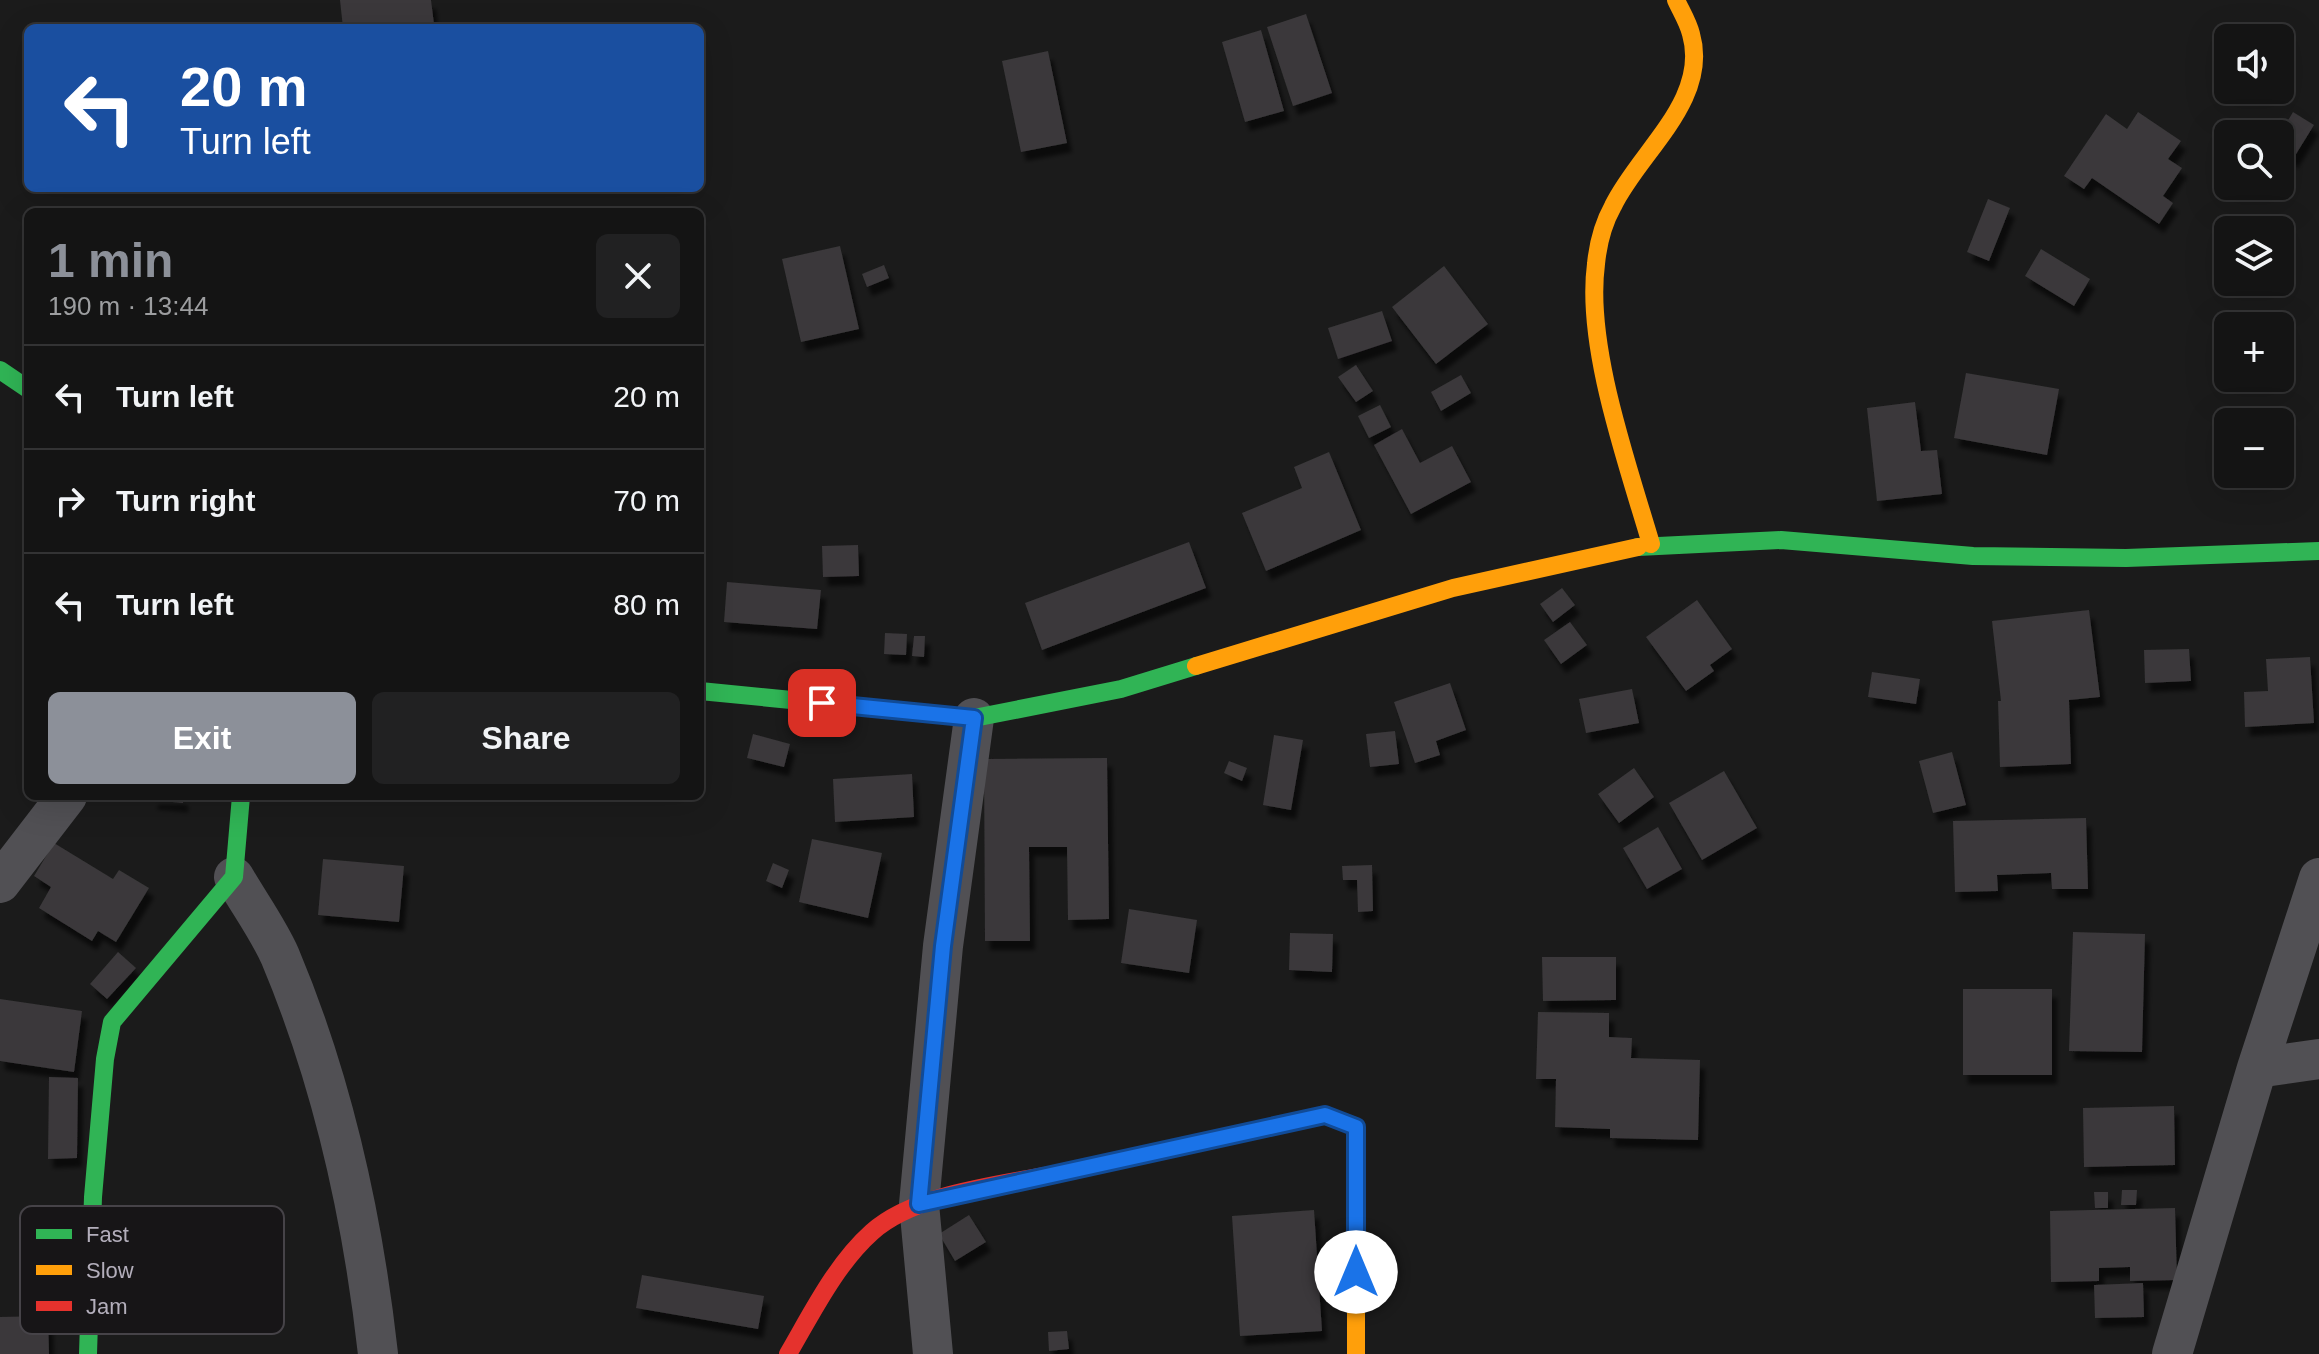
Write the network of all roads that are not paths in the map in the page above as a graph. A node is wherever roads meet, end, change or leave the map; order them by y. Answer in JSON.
{"nodes":[{"id":1,"x":1676,"y":0,"type":"edge"},
{"id":2,"x":0,"y":370,"type":"edge"},
{"id":3,"x":24,"y":386,"type":"edge"},
{"id":4,"x":1651,"y":544,"type":"junction"},
{"id":5,"x":2319,"y":551,"type":"edge"},
{"id":6,"x":704,"y":691,"type":"edge"},
{"id":7,"x":974,"y":718,"type":"junction"},
{"id":8,"x":64,"y":800,"type":"edge"},
{"id":9,"x":241,"y":800,"type":"edge"},
{"id":10,"x":234,"y":877,"type":"junction"},
{"id":11,"x":2319,"y":878,"type":"edge"},
{"id":12,"x":0,"y":883,"type":"edge"},
{"id":13,"x":2319,"y":1059,"type":"edge"},
{"id":14,"x":2257,"y":1068,"type":"junction"},
{"id":15,"x":919,"y":1204,"type":"junction"},
{"id":16,"x":93,"y":1206,"type":"edge"},
{"id":17,"x":89,"y":1334,"type":"edge"},
{"id":18,"x":88,"y":1354,"type":"edge"},
{"id":19,"x":378,"y":1354,"type":"edge"},
{"id":20,"x":788,"y":1354,"type":"edge"},
{"id":21,"x":933,"y":1354,"type":"edge"},
{"id":22,"x":1356,"y":1354,"type":"edge"},
{"id":23,"x":2172,"y":1354,"type":"edge"}],
"edges":[{"from":1,"to":4,"type":"street"},
{"from":2,"to":3,"type":"street"},
{"from":4,"to":5,"type":"street"},
{"from":4,"to":7,"type":"street"},
{"from":6,"to":7,"type":"street"},
{"from":7,"to":15,"type":"street"},
{"from":8,"to":12,"type":"street"},
{"from":9,"to":10,"type":"street"},
{"from":10,"to":16,"type":"street"},
{"from":10,"to":19,"type":"street"},
{"from":11,"to":14,"type":"street"},
{"from":13,"to":14,"type":"street"},
{"from":14,"to":23,"type":"street"},
{"from":15,"to":20,"type":"street"},
{"from":15,"to":21,"type":"street"},
{"from":15,"to":22,"type":"street"},
{"from":17,"to":18,"type":"street"}]}
